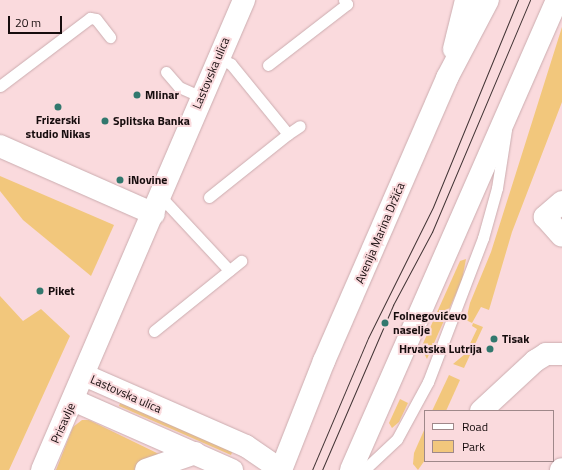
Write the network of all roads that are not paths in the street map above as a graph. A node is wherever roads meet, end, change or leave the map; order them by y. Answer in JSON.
{"nodes":[{"id":1,"x":244,"y":0,"type":"edge"},
{"id":2,"x":466,"y":0,"type":"edge"},
{"id":3,"x":488,"y":0,"type":"edge"},
{"id":4,"x":557,"y":0,"type":"edge"},
{"id":5,"x":348,"y":1,"type":"edge"},
{"id":6,"x":110,"y":37,"type":"dead end"},
{"id":7,"x":217,"y":57,"type":"junction"},
{"id":8,"x":268,"y":65,"type":"dead end"},
{"id":9,"x":166,"y":72,"type":"dead end"},
{"id":10,"x":447,"y":78,"type":"junction"},
{"id":11,"x":0,"y":86,"type":"edge"},
{"id":12,"x":201,"y":97,"type":"junction"},
{"id":13,"x":507,"y":114,"type":"junction"},
{"id":14,"x":300,"y":126,"type":"dead end"},
{"id":15,"x":288,"y":134,"type":"junction"},
{"id":16,"x":0,"y":146,"type":"edge"},
{"id":17,"x":209,"y":197,"type":"dead end"},
{"id":18,"x":562,"y":202,"type":"edge"},
{"id":19,"x":158,"y":205,"type":"junction"},
{"id":20,"x":562,"y":236,"type":"edge"},
{"id":21,"x":241,"y":261,"type":"dead end"},
{"id":22,"x":229,"y":270,"type":"junction"},
{"id":23,"x":154,"y":331,"type":"dead end"},
{"id":24,"x":562,"y":354,"type":"edge"},
{"id":25,"x":84,"y":375,"type":"junction"},
{"id":26,"x":73,"y":400,"type":"junction"},
{"id":27,"x":482,"y":410,"type":"edge"},
{"id":28,"x":194,"y":453,"type":"junction"},
{"id":29,"x":42,"y":470,"type":"edge"},
{"id":30,"x":146,"y":470,"type":"edge"},
{"id":31,"x":232,"y":470,"type":"edge"},
{"id":32,"x":281,"y":470,"type":"edge"},
{"id":33,"x":352,"y":470,"type":"edge"},
{"id":34,"x":364,"y":470,"type":"edge"}],
"edges":[{"from":1,"to":7,"type":"street","name":"Lastovska ulica"},
{"from":2,"to":10,"type":"street"},
{"from":3,"to":10,"type":"street","name":"Avenija Marina Držića"},
{"from":4,"to":13,"type":"street"},
{"from":5,"to":8,"type":"lane"},
{"from":6,"to":11,"type":"lane"},
{"from":7,"to":12,"type":"street","name":"Lastovska ulica"},
{"from":7,"to":15,"type":"lane"},
{"from":9,"to":12,"type":"lane"},
{"from":10,"to":32,"type":"street","name":"Avenija Marina Držića"},
{"from":12,"to":19,"type":"street","name":"Lastovska ulica"},
{"from":13,"to":33,"type":"street"},
{"from":13,"to":34,"type":"lane"},
{"from":14,"to":15,"type":"lane"},
{"from":15,"to":17,"type":"lane"},
{"from":16,"to":19,"type":"street"},
{"from":18,"to":20,"type":"street"},
{"from":19,"to":22,"type":"lane"},
{"from":19,"to":25,"type":"street","name":"Lastovska ulica"},
{"from":21,"to":22,"type":"lane"},
{"from":22,"to":23,"type":"lane"},
{"from":24,"to":27,"type":"street"},
{"from":25,"to":26,"type":"street","name":"Prisavlje"},
{"from":25,"to":32,"type":"street","name":"Lastovska ulica"},
{"from":26,"to":28,"type":"street"},
{"from":26,"to":29,"type":"street","name":"Prisavlje"},
{"from":28,"to":30,"type":"street"},
{"from":28,"to":31,"type":"street"}]}
